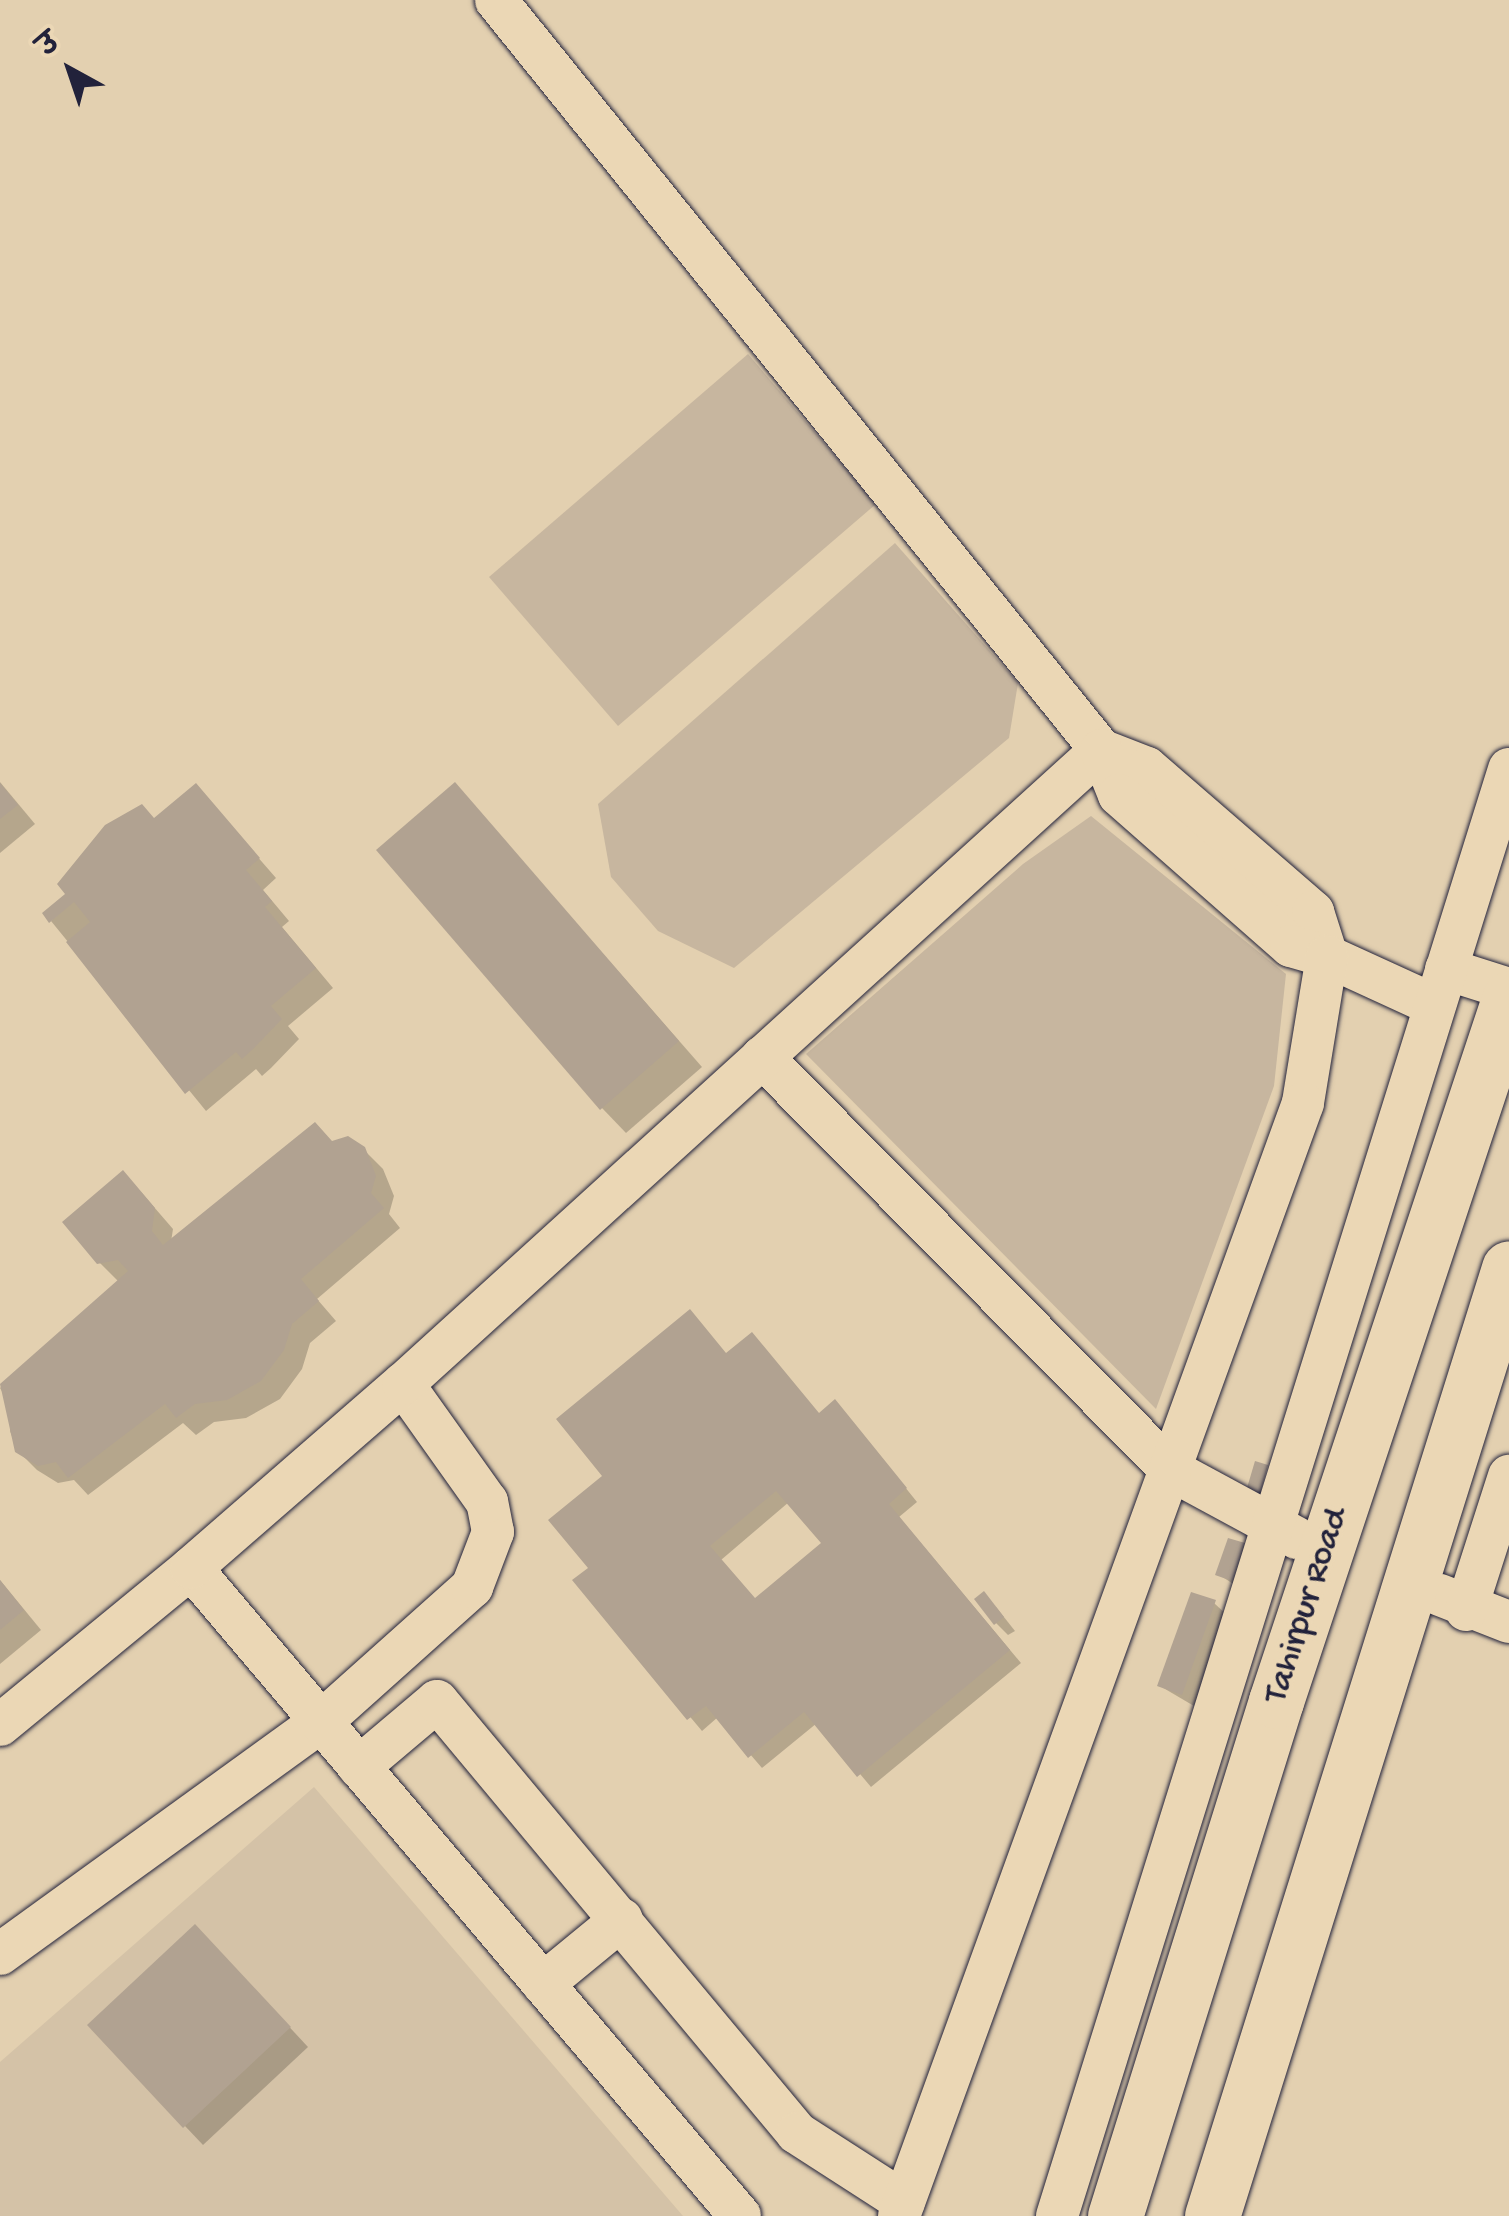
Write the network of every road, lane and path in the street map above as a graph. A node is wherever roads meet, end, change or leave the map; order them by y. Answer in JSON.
{"nodes":[{"id":1,"x":496,"y":0,"type":"edge"},
{"id":2,"x":1101,"y":750,"type":"junction"},
{"id":3,"x":1509,"y":769,"type":"edge"},
{"id":4,"x":1500,"y":826,"type":"edge"},
{"id":5,"x":1327,"y":956,"type":"junction"},
{"id":6,"x":1440,"y":987,"type":"junction"},
{"id":7,"x":1509,"y":989,"type":"edge"},
{"id":8,"x":1509,"y":998,"type":"edge"},
{"id":9,"x":762,"y":1058,"type":"junction"},
{"id":10,"x":1509,"y":1268,"type":"edge"},
{"id":11,"x":403,"y":1384,"type":"junction"},
{"id":12,"x":1170,"y":1470,"type":"junction"},
{"id":13,"x":1509,"y":1476,"type":"edge"},
{"id":14,"x":1271,"y":1528,"type":"junction"},
{"id":15,"x":1327,"y":1550,"type":"junction"},
{"id":16,"x":190,"y":1568,"type":"junction"},
{"id":17,"x":1410,"y":1577,"type":"junction"},
{"id":18,"x":1466,"y":1610,"type":"junction"},
{"id":19,"x":1509,"y":1622,"type":"edge"},
{"id":20,"x":322,"y":1722,"type":"junction"},
{"id":21,"x":0,"y":1725,"type":"edge"},
{"id":22,"x":360,"y":1766,"type":"junction"},
{"id":23,"x":622,"y":1919,"type":"junction"},
{"id":24,"x":0,"y":1954,"type":"edge"},
{"id":25,"x":543,"y":1984,"type":"junction"},
{"id":26,"x":901,"y":2209,"type":"edge"},
{"id":27,"x":740,"y":2216,"type":"edge"},
{"id":28,"x":1057,"y":2216,"type":"edge"},
{"id":29,"x":1115,"y":2216,"type":"edge"},
{"id":30,"x":1212,"y":2216,"type":"edge"}],
"edges":[{"from":1,"to":2,"type":"street"},
{"from":2,"to":5,"type":"street"},
{"from":2,"to":9,"type":"street"},
{"from":3,"to":4,"type":"street"},
{"from":4,"to":6,"type":"street"},
{"from":5,"to":6,"type":"street"},
{"from":5,"to":12,"type":"street"},
{"from":6,"to":7,"type":"street"},
{"from":6,"to":14,"type":"street"},
{"from":8,"to":15,"type":"main road","name":"Tahirpur Road"},
{"from":9,"to":11,"type":"street"},
{"from":9,"to":12,"type":"street"},
{"from":10,"to":17,"type":"main road"},
{"from":11,"to":16,"type":"street"},
{"from":11,"to":20,"type":"street"},
{"from":12,"to":14,"type":"street"},
{"from":12,"to":26,"type":"street"},
{"from":13,"to":18,"type":"street"},
{"from":14,"to":15,"type":"street"},
{"from":14,"to":28,"type":"street"},
{"from":15,"to":17,"type":"main road"},
{"from":15,"to":29,"type":"main road","name":"Tahirpur Road"},
{"from":16,"to":20,"type":"street"},
{"from":16,"to":21,"type":"street"},
{"from":17,"to":18,"type":"street"},
{"from":17,"to":30,"type":"main road"},
{"from":18,"to":19,"type":"street"},
{"from":20,"to":22,"type":"street"},
{"from":20,"to":24,"type":"street"},
{"from":22,"to":23,"type":"street"},
{"from":22,"to":25,"type":"street"},
{"from":23,"to":25,"type":"street"},
{"from":23,"to":26,"type":"street"},
{"from":25,"to":27,"type":"street"}]}
